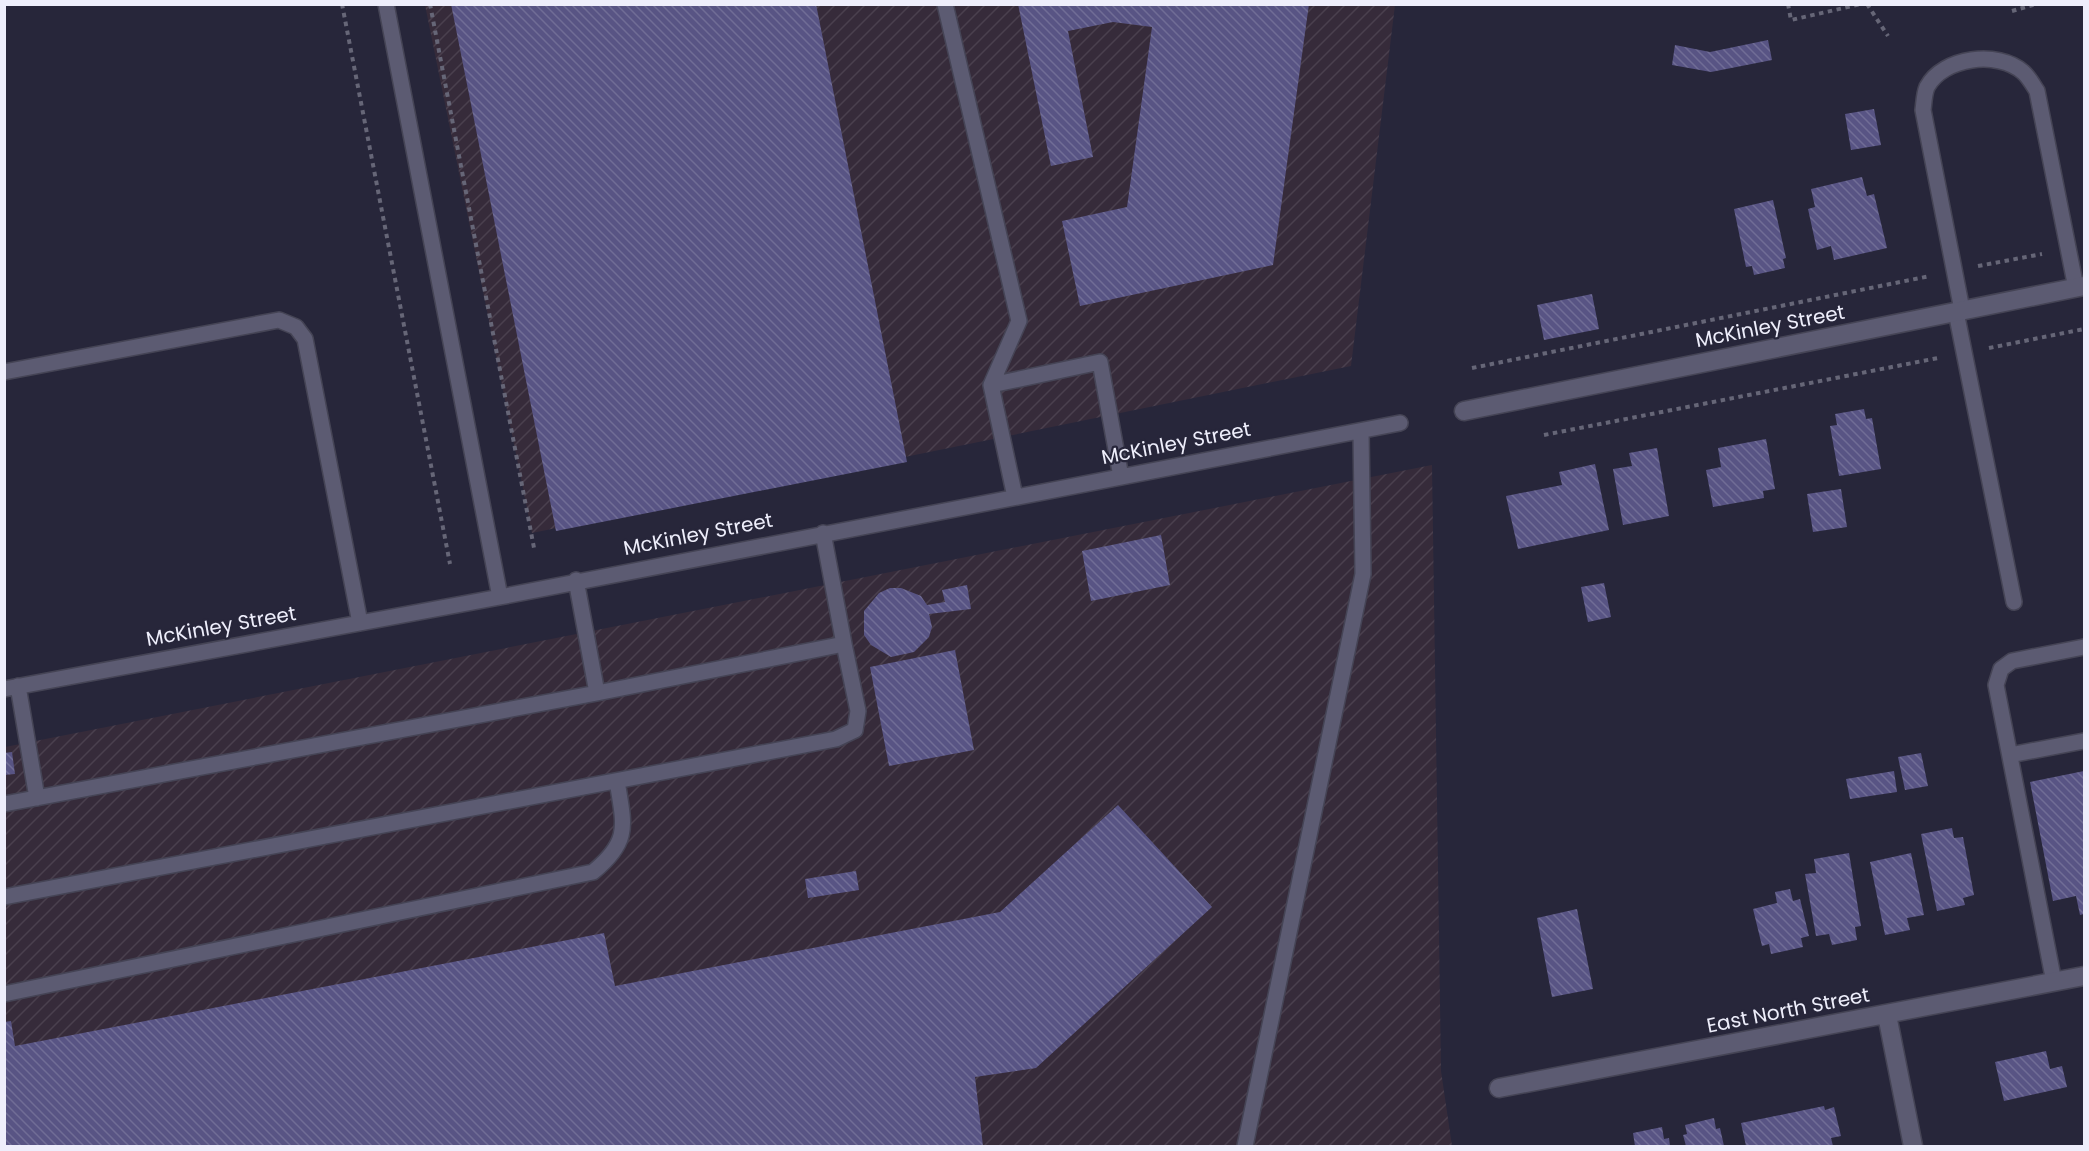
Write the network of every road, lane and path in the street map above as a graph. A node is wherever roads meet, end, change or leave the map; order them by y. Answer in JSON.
{"nodes":[{"id":1,"x":342,"y":4,"type":"edge"},
{"id":2,"x":386,"y":4,"type":"edge"},
{"id":3,"x":430,"y":4,"type":"edge"},
{"id":4,"x":945,"y":4,"type":"edge"},
{"id":5,"x":1788,"y":4,"type":"edge"},
{"id":6,"x":1861,"y":4,"type":"edge"},
{"id":7,"x":1867,"y":4,"type":"edge"},
{"id":8,"x":2036,"y":4,"type":"edge"},
{"id":9,"x":2012,"y":11,"type":"dead end"},
{"id":10,"x":1888,"y":36,"type":"dead end"},
{"id":11,"x":2068,"y":248,"type":"junction"},
{"id":12,"x":1954,"y":271,"type":"junction"},
{"id":13,"x":2080,"y":287,"type":"edge"},
{"id":14,"x":1959,"y":311,"type":"junction"},
{"id":15,"x":2085,"y":329,"type":"edge"},
{"id":16,"x":1964,"y":352,"type":"junction"},
{"id":17,"x":1472,"y":368,"type":"dead end"},
{"id":18,"x":4,"y":372,"type":"edge"},
{"id":19,"x":992,"y":385,"type":"junction"},
{"id":20,"x":1464,"y":411,"type":"dead end"},
{"id":21,"x":1400,"y":423,"type":"dead end"},
{"id":22,"x":1361,"y":431,"type":"junction"},
{"id":23,"x":1544,"y":435,"type":"dead end"},
{"id":24,"x":1121,"y":477,"type":"junction"},
{"id":25,"x":1015,"y":496,"type":"junction"},
{"id":26,"x":823,"y":533,"type":"junction"},
{"id":27,"x":534,"y":548,"type":"dead end"},
{"id":28,"x":450,"y":564,"type":"dead end"},
{"id":29,"x":576,"y":580,"type":"junction"},
{"id":30,"x":500,"y":597,"type":"junction"},
{"id":31,"x":2014,"y":602,"type":"dead end"},
{"id":32,"x":360,"y":623,"type":"junction"},
{"id":33,"x":844,"y":644,"type":"junction"},
{"id":34,"x":2085,"y":647,"type":"edge"},
{"id":35,"x":11,"y":687,"type":"edge"},
{"id":36,"x":597,"y":693,"type":"junction"},
{"id":37,"x":2085,"y":741,"type":"edge"},
{"id":38,"x":2010,"y":755,"type":"junction"},
{"id":39,"x":617,"y":781,"type":"junction"},
{"id":40,"x":37,"y":798,"type":"junction"},
{"id":41,"x":4,"y":804,"type":"edge"},
{"id":42,"x":4,"y":897,"type":"edge"},
{"id":43,"x":2085,"y":976,"type":"edge"},
{"id":44,"x":2054,"y":982,"type":"junction"},
{"id":45,"x":4,"y":994,"type":"edge"},
{"id":46,"x":1887,"y":1014,"type":"junction"},
{"id":47,"x":1499,"y":1088,"type":"dead end"},
{"id":48,"x":1245,"y":1146,"type":"edge"},
{"id":49,"x":1913,"y":1146,"type":"edge"}],
"edges":[{"from":1,"to":28,"type":"path"},
{"from":2,"to":30,"type":"lane"},
{"from":3,"to":27,"type":"path"},
{"from":4,"to":19,"type":"lane"},
{"from":5,"to":6,"type":"path"},
{"from":7,"to":10,"type":"path"},
{"from":8,"to":9,"type":"path"},
{"from":11,"to":12,"type":"path"},
{"from":11,"to":12,"type":"lane"},
{"from":11,"to":13,"type":"lane"},
{"from":12,"to":14,"type":"lane"},
{"from":12,"to":17,"type":"path"},
{"from":13,"to":14,"type":"street","name":"McKinley Street"},
{"from":14,"to":16,"type":"lane"},
{"from":14,"to":20,"type":"street","name":"McKinley Street"},
{"from":15,"to":16,"type":"path"},
{"from":16,"to":23,"type":"path"},
{"from":16,"to":31,"type":"lane"},
{"from":18,"to":32,"type":"lane"},
{"from":19,"to":24,"type":"lane"},
{"from":19,"to":25,"type":"lane"},
{"from":21,"to":22,"type":"lane","name":"McKinley Street"},
{"from":22,"to":24,"type":"lane","name":"McKinley Street"},
{"from":22,"to":48,"type":"lane"},
{"from":24,"to":25,"type":"lane","name":"McKinley Street"},
{"from":25,"to":26,"type":"lane","name":"McKinley Street"},
{"from":26,"to":29,"type":"lane","name":"McKinley Street"},
{"from":26,"to":33,"type":"lane"},
{"from":29,"to":30,"type":"lane","name":"McKinley Street"},
{"from":29,"to":36,"type":"lane"},
{"from":30,"to":32,"type":"lane","name":"McKinley Street"},
{"from":32,"to":35,"type":"lane","name":"McKinley Street"},
{"from":33,"to":36,"type":"lane"},
{"from":33,"to":39,"type":"lane"},
{"from":34,"to":38,"type":"lane"},
{"from":35,"to":40,"type":"lane"},
{"from":36,"to":40,"type":"lane"},
{"from":37,"to":38,"type":"lane"},
{"from":38,"to":44,"type":"lane"},
{"from":39,"to":42,"type":"lane"},
{"from":39,"to":45,"type":"lane"},
{"from":40,"to":41,"type":"lane"},
{"from":43,"to":44,"type":"street","name":"East North Street"},
{"from":44,"to":46,"type":"street","name":"East North Street"},
{"from":46,"to":47,"type":"street","name":"East North Street"},
{"from":46,"to":49,"type":"street"}]}
